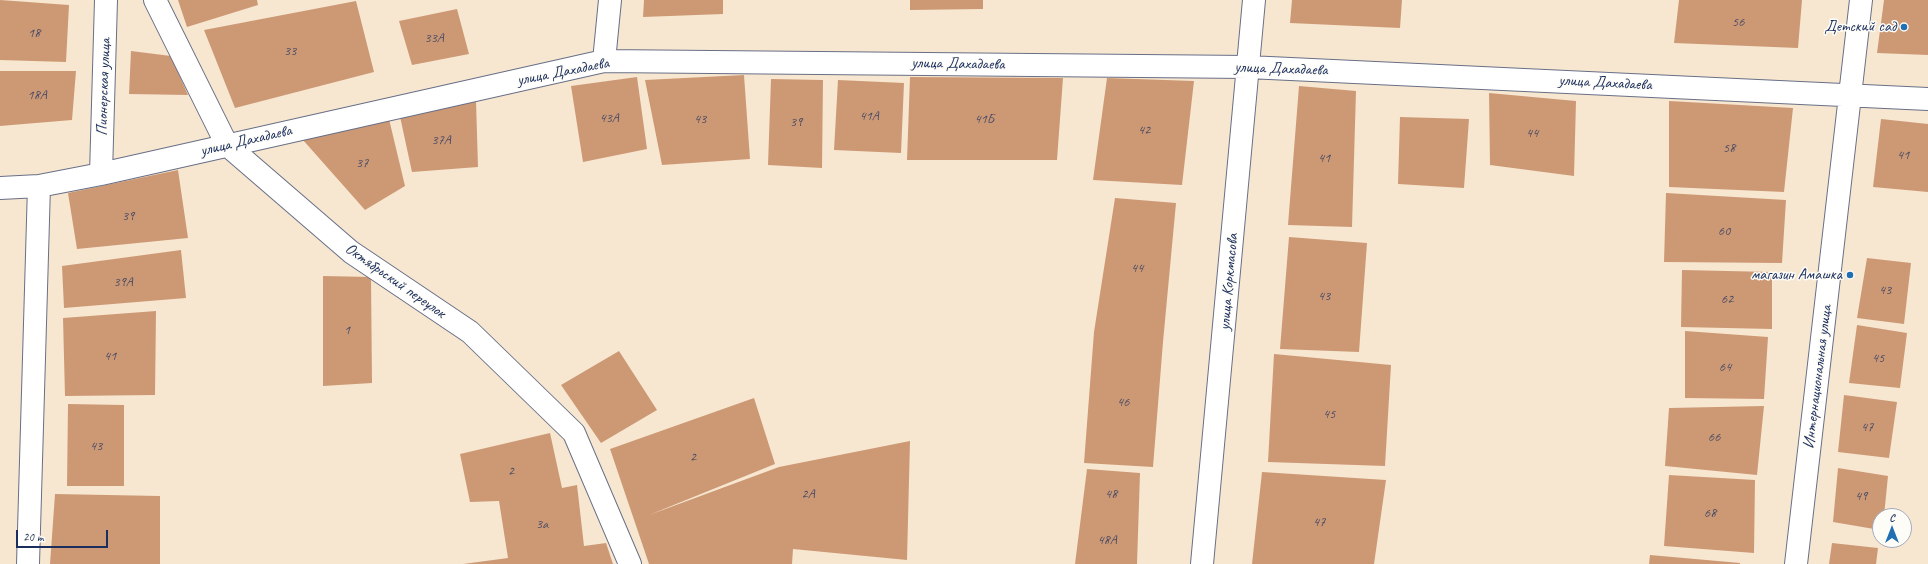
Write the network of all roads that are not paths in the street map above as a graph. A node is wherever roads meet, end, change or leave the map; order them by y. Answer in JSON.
{"nodes":[{"id":1,"x":106,"y":0,"type":"edge"},
{"id":2,"x":155,"y":0,"type":"edge"},
{"id":3,"x":610,"y":0,"type":"edge"},
{"id":4,"x":1254,"y":0,"type":"edge"},
{"id":5,"x":1861,"y":0,"type":"edge"},
{"id":6,"x":604,"y":61,"type":"junction"},
{"id":7,"x":1248,"y":67,"type":"junction"},
{"id":8,"x":1850,"y":94,"type":"junction"},
{"id":9,"x":1928,"y":98,"type":"edge"},
{"id":10,"x":227,"y":145,"type":"junction"},
{"id":11,"x":101,"y":174,"type":"junction"},
{"id":12,"x":39,"y":186,"type":"junction"},
{"id":13,"x":0,"y":188,"type":"edge"},
{"id":14,"x":28,"y":564,"type":"edge"},
{"id":15,"x":630,"y":564,"type":"edge"},
{"id":16,"x":1202,"y":564,"type":"edge"},
{"id":17,"x":1796,"y":564,"type":"edge"}],
"edges":[{"from":1,"to":11,"type":"street","name":"Пионерская улица"},
{"from":2,"to":10,"type":"street","name":"Октябрьский переулок"},
{"from":3,"to":6,"type":"street"},
{"from":4,"to":7,"type":"street","name":"улица Коркмасова"},
{"from":5,"to":8,"type":"street","name":"Интернациональная улица"},
{"from":6,"to":7,"type":"street","name":"улица Дахадаева"},
{"from":6,"to":10,"type":"street","name":"улица Дахадаева"},
{"from":7,"to":8,"type":"street","name":"улица Дахадаева"},
{"from":7,"to":16,"type":"street","name":"улица Коркмасова"},
{"from":8,"to":9,"type":"street","name":"улица Дахадаева"},
{"from":8,"to":17,"type":"street","name":"Интернациональная улица"},
{"from":10,"to":11,"type":"street","name":"улица Дахадаева"},
{"from":10,"to":15,"type":"street","name":"Октябрьский переулок"},
{"from":11,"to":12,"type":"street","name":"улица Дахадаева"},
{"from":12,"to":13,"type":"street","name":"улица Дахадаева"},
{"from":12,"to":14,"type":"street"}]}
